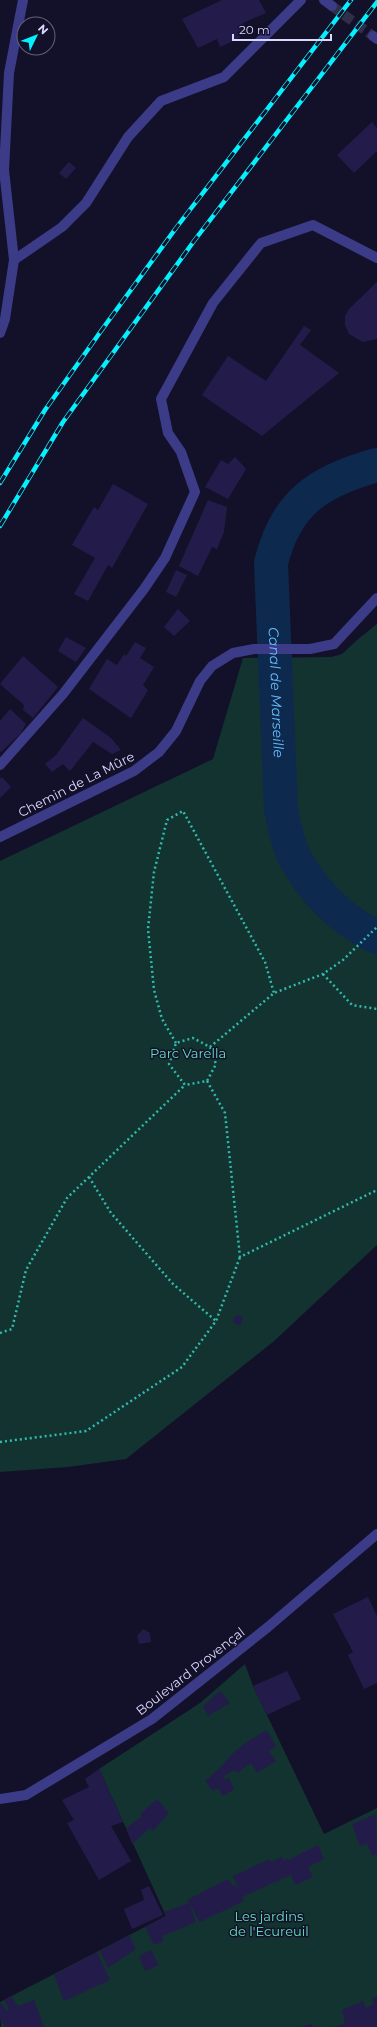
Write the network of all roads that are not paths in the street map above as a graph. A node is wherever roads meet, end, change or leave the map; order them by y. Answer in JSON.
{"nodes":[{"id":1,"x":23,"y":0,"type":"edge"},
{"id":2,"x":302,"y":0,"type":"edge"},
{"id":3,"x":377,"y":258,"type":"edge"},
{"id":4,"x":14,"y":260,"type":"junction"},
{"id":5,"x":0,"y":333,"type":"edge"},
{"id":6,"x":377,"y":598,"type":"edge"},
{"id":7,"x":0,"y":765,"type":"edge"},
{"id":8,"x":0,"y":837,"type":"edge"},
{"id":9,"x":377,"y":1534,"type":"edge"},
{"id":10,"x":0,"y":1799,"type":"edge"}],
"edges":[{"from":1,"to":4,"type":"street"},
{"from":2,"to":4,"type":"street"},
{"from":3,"to":7,"type":"street"},
{"from":4,"to":5,"type":"street"},
{"from":6,"to":8,"type":"street","name":"Chemin de La Mûre"},
{"from":9,"to":10,"type":"street","name":"Boulevard Provençal"}]}
